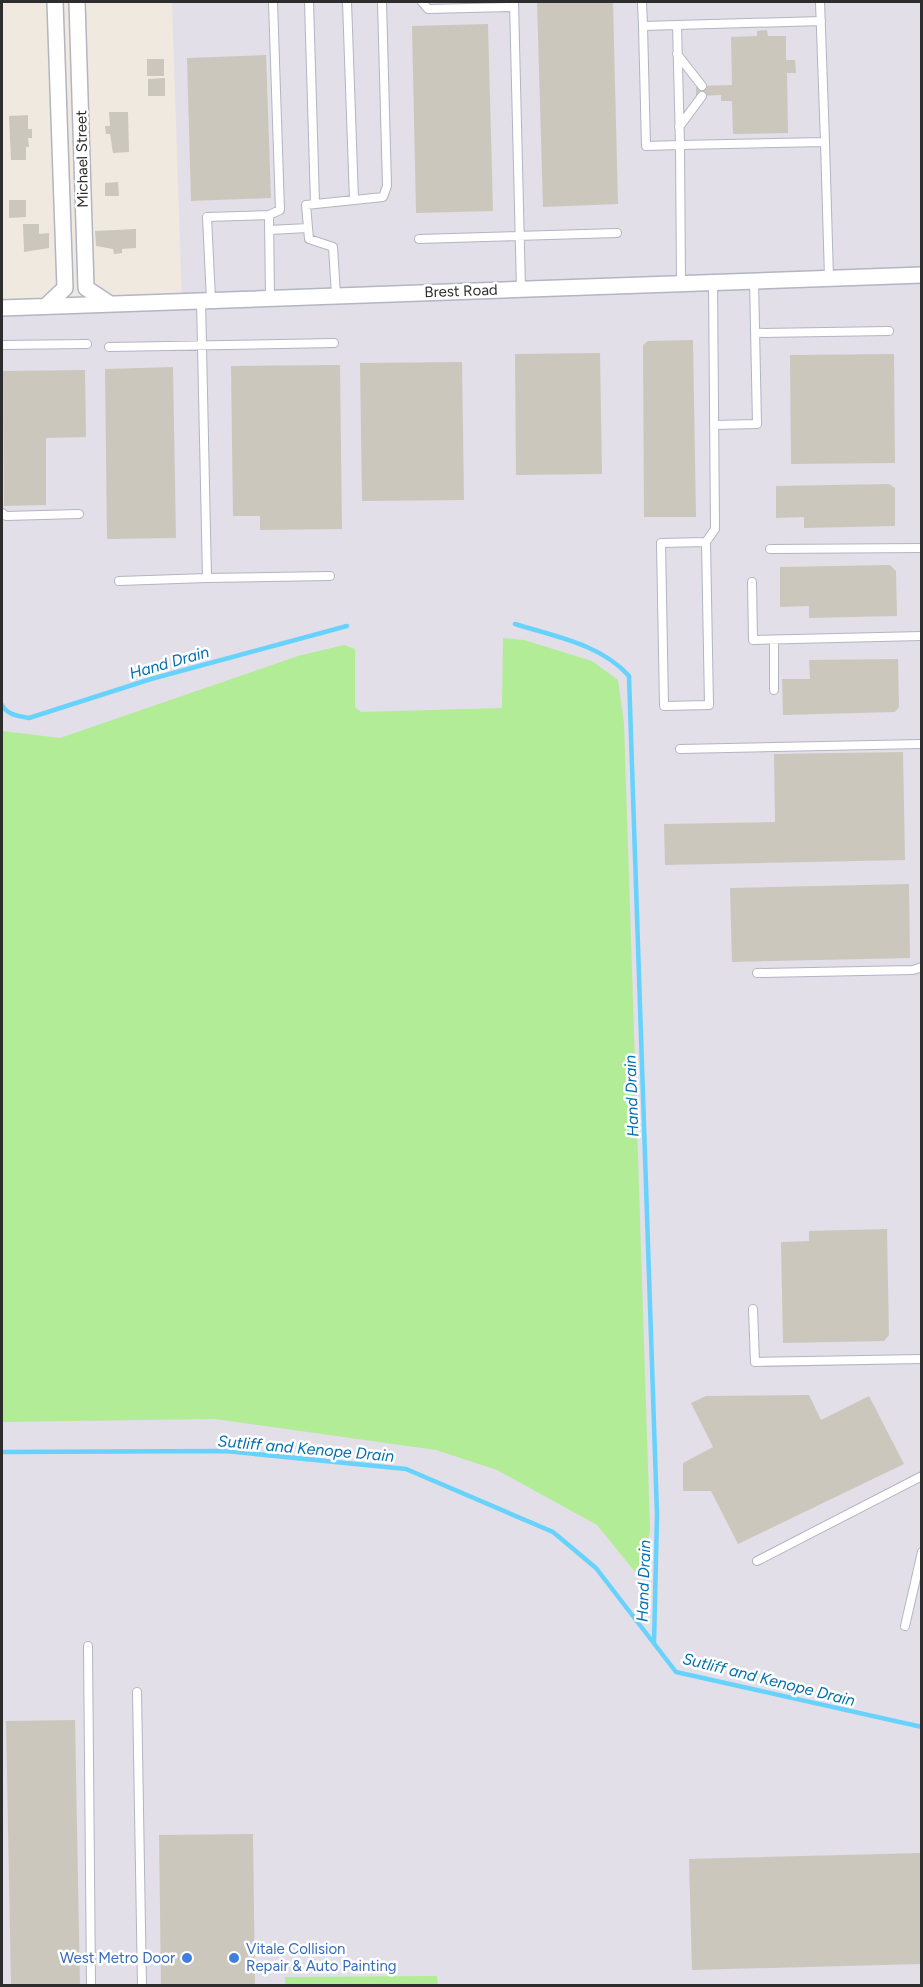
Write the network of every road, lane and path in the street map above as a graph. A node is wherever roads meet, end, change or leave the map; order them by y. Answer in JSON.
{"nodes":[{"id":1,"x":55,"y":2,"type":"edge"},
{"id":2,"x":77,"y":2,"type":"edge"},
{"id":3,"x":273,"y":2,"type":"edge"},
{"id":4,"x":309,"y":2,"type":"edge"},
{"id":5,"x":347,"y":2,"type":"edge"},
{"id":6,"x":382,"y":2,"type":"edge"},
{"id":7,"x":422,"y":2,"type":"edge"},
{"id":8,"x":642,"y":2,"type":"edge"},
{"id":9,"x":820,"y":2,"type":"edge"},
{"id":10,"x":514,"y":4,"type":"edge"},
{"id":11,"x":473,"y":5,"type":"edge"},
{"id":12,"x":821,"y":21,"type":"junction"},
{"id":13,"x":643,"y":26,"type":"junction"},
{"id":14,"x":677,"y":26,"type":"junction"},
{"id":15,"x":677,"y":54,"type":"junction"},
{"id":16,"x":702,"y":86,"type":"dead end"},
{"id":17,"x":702,"y":96,"type":"dead end"},
{"id":18,"x":679,"y":127,"type":"junction"},
{"id":19,"x":825,"y":142,"type":"junction"},
{"id":20,"x":680,"y":145,"type":"junction"},
{"id":21,"x":354,"y":200,"type":"junction"},
{"id":22,"x":315,"y":203,"type":"junction"},
{"id":23,"x":269,"y":215,"type":"junction"},
{"id":24,"x":308,"y":228,"type":"junction"},
{"id":25,"x":269,"y":230,"type":"junction"},
{"id":26,"x":617,"y":233,"type":"dead end"},
{"id":27,"x":519,"y":236,"type":"junction"},
{"id":28,"x":419,"y":239,"type":"dead end"},
{"id":29,"x":921,"y":275,"type":"edge"},
{"id":30,"x":829,"y":278,"type":"junction"},
{"id":31,"x":754,"y":280,"type":"junction"},
{"id":32,"x":713,"y":282,"type":"junction"},
{"id":33,"x":681,"y":283,"type":"junction"},
{"id":34,"x":521,"y":289,"type":"junction"},
{"id":35,"x":336,"y":295,"type":"junction"},
{"id":36,"x":270,"y":298,"type":"junction"},
{"id":37,"x":206,"y":300,"type":"junction"},
{"id":38,"x":110,"y":304,"type":"junction"},
{"id":39,"x":46,"y":306,"type":"junction"},
{"id":40,"x":2,"y":308,"type":"edge"},
{"id":41,"x":890,"y":331,"type":"dead end"},
{"id":42,"x":755,"y":333,"type":"junction"},
{"id":43,"x":334,"y":343,"type":"dead end"},
{"id":44,"x":87,"y":344,"type":"dead end"},
{"id":45,"x":2,"y":345,"type":"edge"},
{"id":46,"x":202,"y":345,"type":"junction"},
{"id":47,"x":109,"y":347,"type":"dead end"},
{"id":48,"x":714,"y":425,"type":"junction"},
{"id":49,"x":2,"y":513,"type":"edge"},
{"id":50,"x":79,"y":514,"type":"dead end"},
{"id":51,"x":706,"y":542,"type":"junction"},
{"id":52,"x":921,"y":548,"type":"edge"},
{"id":53,"x":770,"y":549,"type":"dead end"},
{"id":54,"x":330,"y":576,"type":"dead end"},
{"id":55,"x":207,"y":578,"type":"junction"},
{"id":56,"x":118,"y":581,"type":"dead end"},
{"id":57,"x":752,"y":582,"type":"dead end"},
{"id":58,"x":921,"y":636,"type":"edge"},
{"id":59,"x":774,"y":640,"type":"junction"},
{"id":60,"x":774,"y":690,"type":"dead end"},
{"id":61,"x":921,"y":744,"type":"edge"},
{"id":62,"x":680,"y":749,"type":"dead end"},
{"id":63,"x":921,"y":967,"type":"edge"},
{"id":64,"x":757,"y":973,"type":"dead end"},
{"id":65,"x":753,"y":1309,"type":"dead end"},
{"id":66,"x":921,"y":1359,"type":"edge"},
{"id":67,"x":921,"y":1476,"type":"edge"},
{"id":68,"x":921,"y":1552,"type":"edge"},
{"id":69,"x":756,"y":1561,"type":"dead end"},
{"id":70,"x":906,"y":1626,"type":"dead end"},
{"id":71,"x":88,"y":1646,"type":"dead end"},
{"id":72,"x":137,"y":1692,"type":"dead end"},
{"id":73,"x":91,"y":1986,"type":"edge"},
{"id":74,"x":142,"y":1986,"type":"edge"}],
"edges":[{"from":1,"to":39,"type":"street","name":"Michael Street"},
{"from":2,"to":38,"type":"street","name":"Michael Street"},
{"from":3,"to":23,"type":"lane"},
{"from":4,"to":22,"type":"lane"},
{"from":5,"to":21,"type":"lane"},
{"from":6,"to":21,"type":"lane"},
{"from":7,"to":11,"type":"lane"},
{"from":8,"to":13,"type":"lane"},
{"from":9,"to":12,"type":"lane"},
{"from":10,"to":11,"type":"lane"},
{"from":10,"to":27,"type":"lane"},
{"from":12,"to":14,"type":"lane"},
{"from":12,"to":19,"type":"lane"},
{"from":13,"to":14,"type":"lane"},
{"from":13,"to":20,"type":"lane"},
{"from":14,"to":15,"type":"lane"},
{"from":15,"to":16,"type":"lane"},
{"from":15,"to":18,"type":"lane"},
{"from":17,"to":18,"type":"lane"},
{"from":18,"to":20,"type":"lane"},
{"from":19,"to":20,"type":"lane"},
{"from":19,"to":30,"type":"lane"},
{"from":20,"to":33,"type":"lane"},
{"from":21,"to":22,"type":"lane"},
{"from":22,"to":24,"type":"lane"},
{"from":23,"to":25,"type":"lane"},
{"from":23,"to":37,"type":"lane"},
{"from":24,"to":25,"type":"lane"},
{"from":24,"to":35,"type":"lane"},
{"from":25,"to":36,"type":"lane"},
{"from":26,"to":27,"type":"lane"},
{"from":27,"to":28,"type":"lane"},
{"from":27,"to":34,"type":"lane"},
{"from":29,"to":30,"type":"street","name":"Brest Road"},
{"from":30,"to":31,"type":"street","name":"Brest Road"},
{"from":31,"to":32,"type":"street","name":"Brest Road"},
{"from":31,"to":42,"type":"lane"},
{"from":32,"to":33,"type":"street","name":"Brest Road"},
{"from":32,"to":48,"type":"lane"},
{"from":33,"to":34,"type":"street","name":"Brest Road"},
{"from":34,"to":35,"type":"street","name":"Brest Road"},
{"from":35,"to":36,"type":"street","name":"Brest Road"},
{"from":36,"to":37,"type":"street","name":"Brest Road"},
{"from":37,"to":38,"type":"street","name":"Brest Road"},
{"from":37,"to":46,"type":"lane"},
{"from":38,"to":39,"type":"street","name":"Brest Road"},
{"from":39,"to":40,"type":"street","name":"Brest Road"},
{"from":41,"to":42,"type":"lane"},
{"from":42,"to":48,"type":"lane"},
{"from":43,"to":46,"type":"lane"},
{"from":44,"to":45,"type":"lane"},
{"from":46,"to":47,"type":"lane"},
{"from":46,"to":55,"type":"lane"},
{"from":48,"to":51,"type":"lane"},
{"from":49,"to":50,"type":"lane"},
{"from":51,"to":51,"type":"lane"},
{"from":52,"to":53,"type":"lane"},
{"from":54,"to":55,"type":"lane"},
{"from":55,"to":56,"type":"lane"},
{"from":57,"to":59,"type":"lane"},
{"from":58,"to":59,"type":"lane"},
{"from":59,"to":60,"type":"lane"},
{"from":61,"to":62,"type":"lane"},
{"from":63,"to":64,"type":"lane"},
{"from":65,"to":66,"type":"lane"},
{"from":67,"to":69,"type":"lane"},
{"from":68,"to":70,"type":"lane"},
{"from":71,"to":73,"type":"lane"},
{"from":72,"to":74,"type":"lane"}]}
